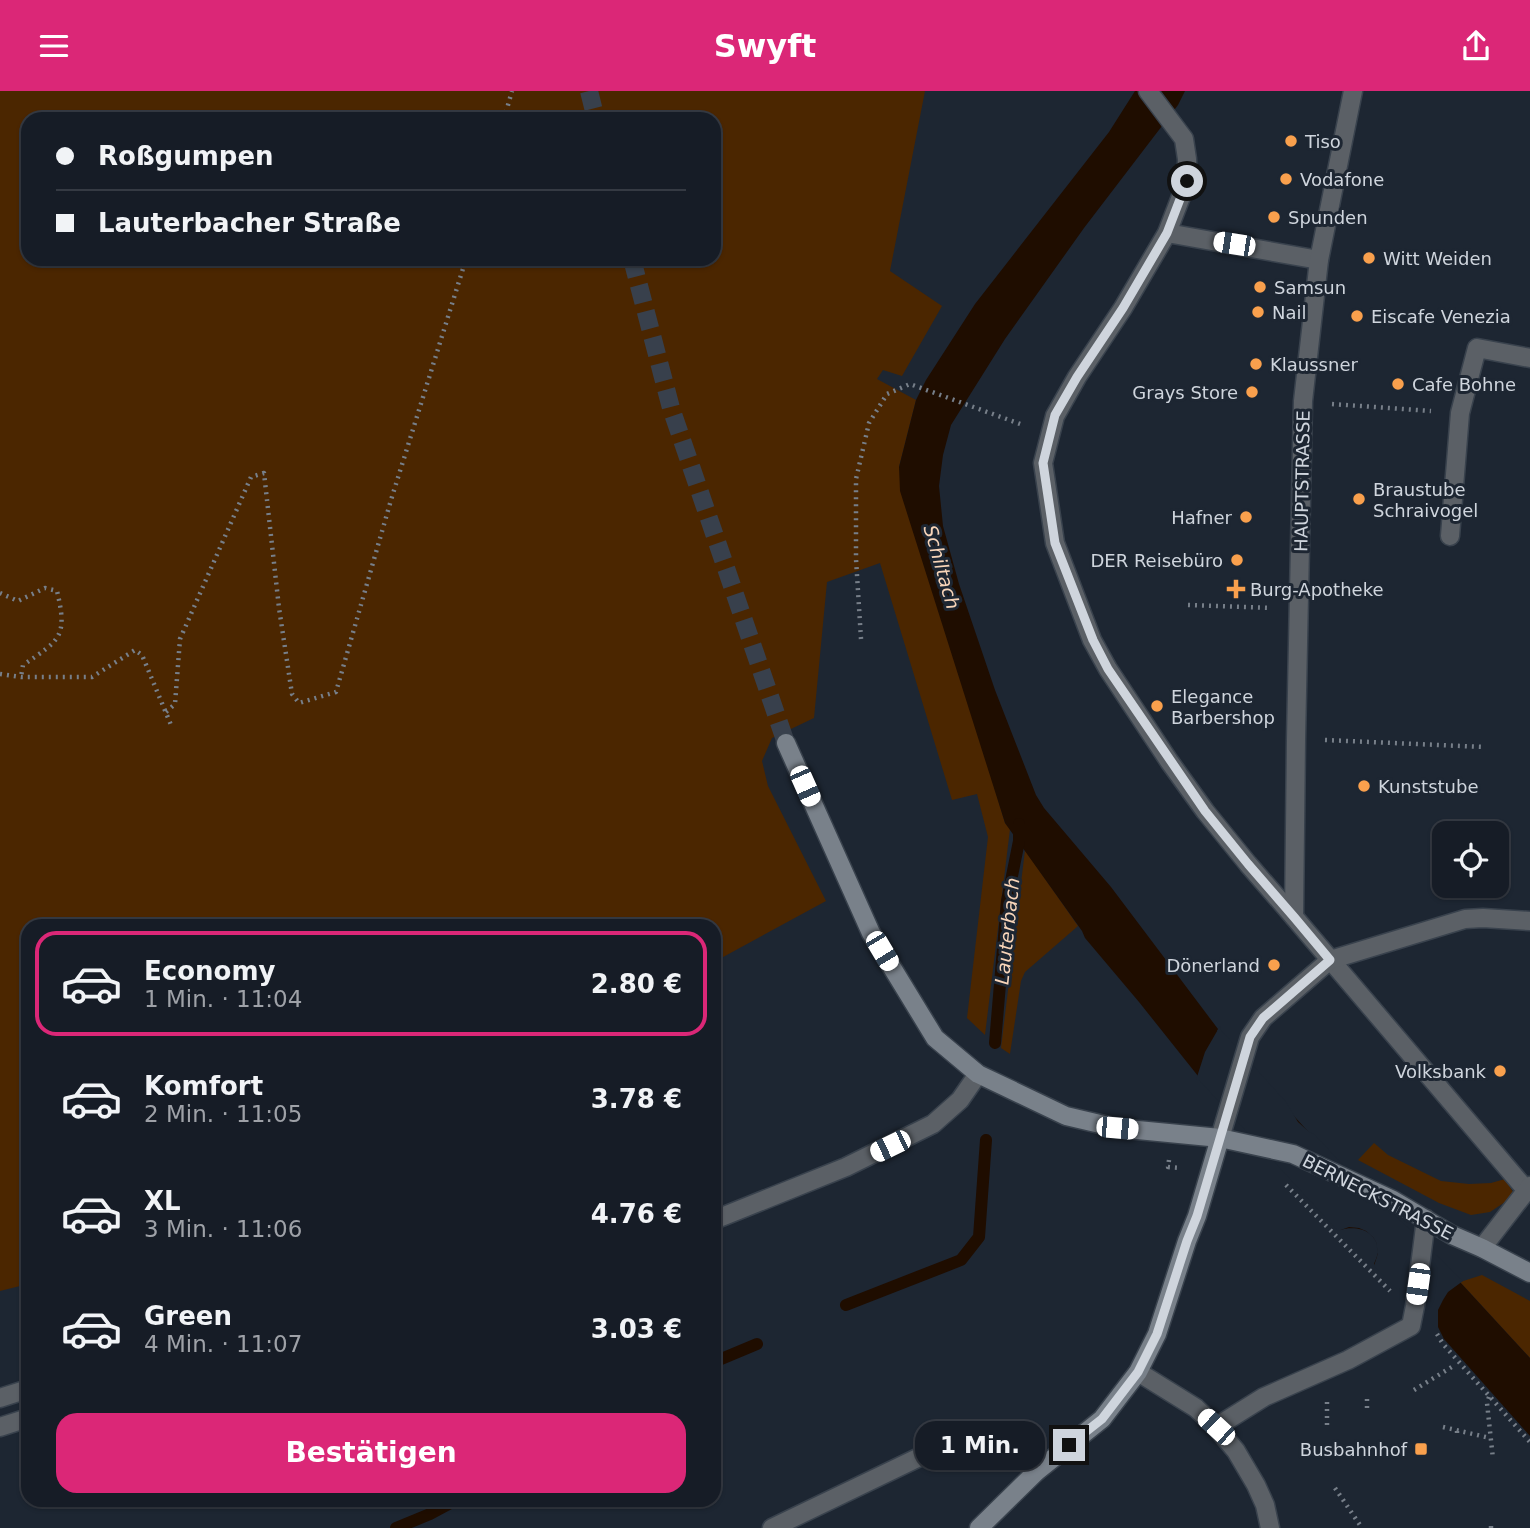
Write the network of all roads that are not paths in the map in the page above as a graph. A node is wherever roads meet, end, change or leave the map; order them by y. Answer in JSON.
{"nodes":[{"id":1,"x":1148,"y":91,"type":"edge"},
{"id":2,"x":1353,"y":91,"type":"edge"},
{"id":3,"x":1167,"y":233,"type":"junction"},
{"id":4,"x":1319,"y":260,"type":"junction"},
{"id":5,"x":1530,"y":358,"type":"edge"},
{"id":6,"x":1450,"y":536,"type":"dead end"},
{"id":7,"x":786,"y":743,"type":"tunnel mouth"},
{"id":8,"x":1294,"y":917,"type":"junction"},
{"id":9,"x":1530,"y":921,"type":"edge"},
{"id":10,"x":1330,"y":960,"type":"junction"},
{"id":11,"x":978,"y":1074,"type":"junction"},
{"id":12,"x":1220,"y":1138,"type":"junction"},
{"id":13,"x":1528,"y":1188,"type":"edge"},
{"id":14,"x":721,"y":1217,"type":"edge"},
{"id":15,"x":1426,"y":1219,"type":"junction"},
{"id":16,"x":1482,"y":1248,"type":"junction"},
{"id":17,"x":1530,"y":1273,"type":"edge"},
{"id":18,"x":1138,"y":1372,"type":"junction"},
{"id":19,"x":21,"y":1391,"type":"edge"},
{"id":20,"x":0,"y":1398,"type":"edge"},
{"id":21,"x":21,"y":1420,"type":"edge"},
{"id":22,"x":0,"y":1427,"type":"edge"},
{"id":23,"x":1216,"y":1427,"type":"junction"},
{"id":24,"x":1036,"y":1472,"type":"junction"},
{"id":25,"x":772,"y":1528,"type":"edge"},
{"id":26,"x":979,"y":1528,"type":"edge"},
{"id":27,"x":1270,"y":1528,"type":"edge"}],
"edges":[{"from":1,"to":3,"type":"street"},
{"from":2,"to":4,"type":"street","name":"HAUPTSTRASSE"},
{"from":3,"to":4,"type":"street"},
{"from":3,"to":8,"type":"street"},
{"from":4,"to":8,"type":"street","name":"HAUPTSTRASSE"},
{"from":5,"to":6,"type":"street"},
{"from":7,"to":11,"type":"main road","name":"BERNECKSTRASSE"},
{"from":8,"to":10,"type":"street"},
{"from":9,"to":10,"type":"street"},
{"from":10,"to":12,"type":"street"},
{"from":10,"to":13,"type":"street"},
{"from":11,"to":12,"type":"main road","name":"BERNECKSTRASSE"},
{"from":11,"to":14,"type":"street"},
{"from":12,"to":15,"type":"main road","name":"BERNECKSTRASSE"},
{"from":12,"to":18,"type":"main road"},
{"from":13,"to":16,"type":"street"},
{"from":15,"to":16,"type":"main road","name":"BERNECKSTRASSE"},
{"from":15,"to":23,"type":"street"},
{"from":16,"to":17,"type":"main road","name":"BERNECKSTRASSE"},
{"from":18,"to":23,"type":"street"},
{"from":18,"to":24,"type":"main road"},
{"from":19,"to":20,"type":"street"},
{"from":21,"to":22,"type":"street"},
{"from":23,"to":27,"type":"street"},
{"from":24,"to":25,"type":"street"},
{"from":24,"to":26,"type":"main road"}]}
